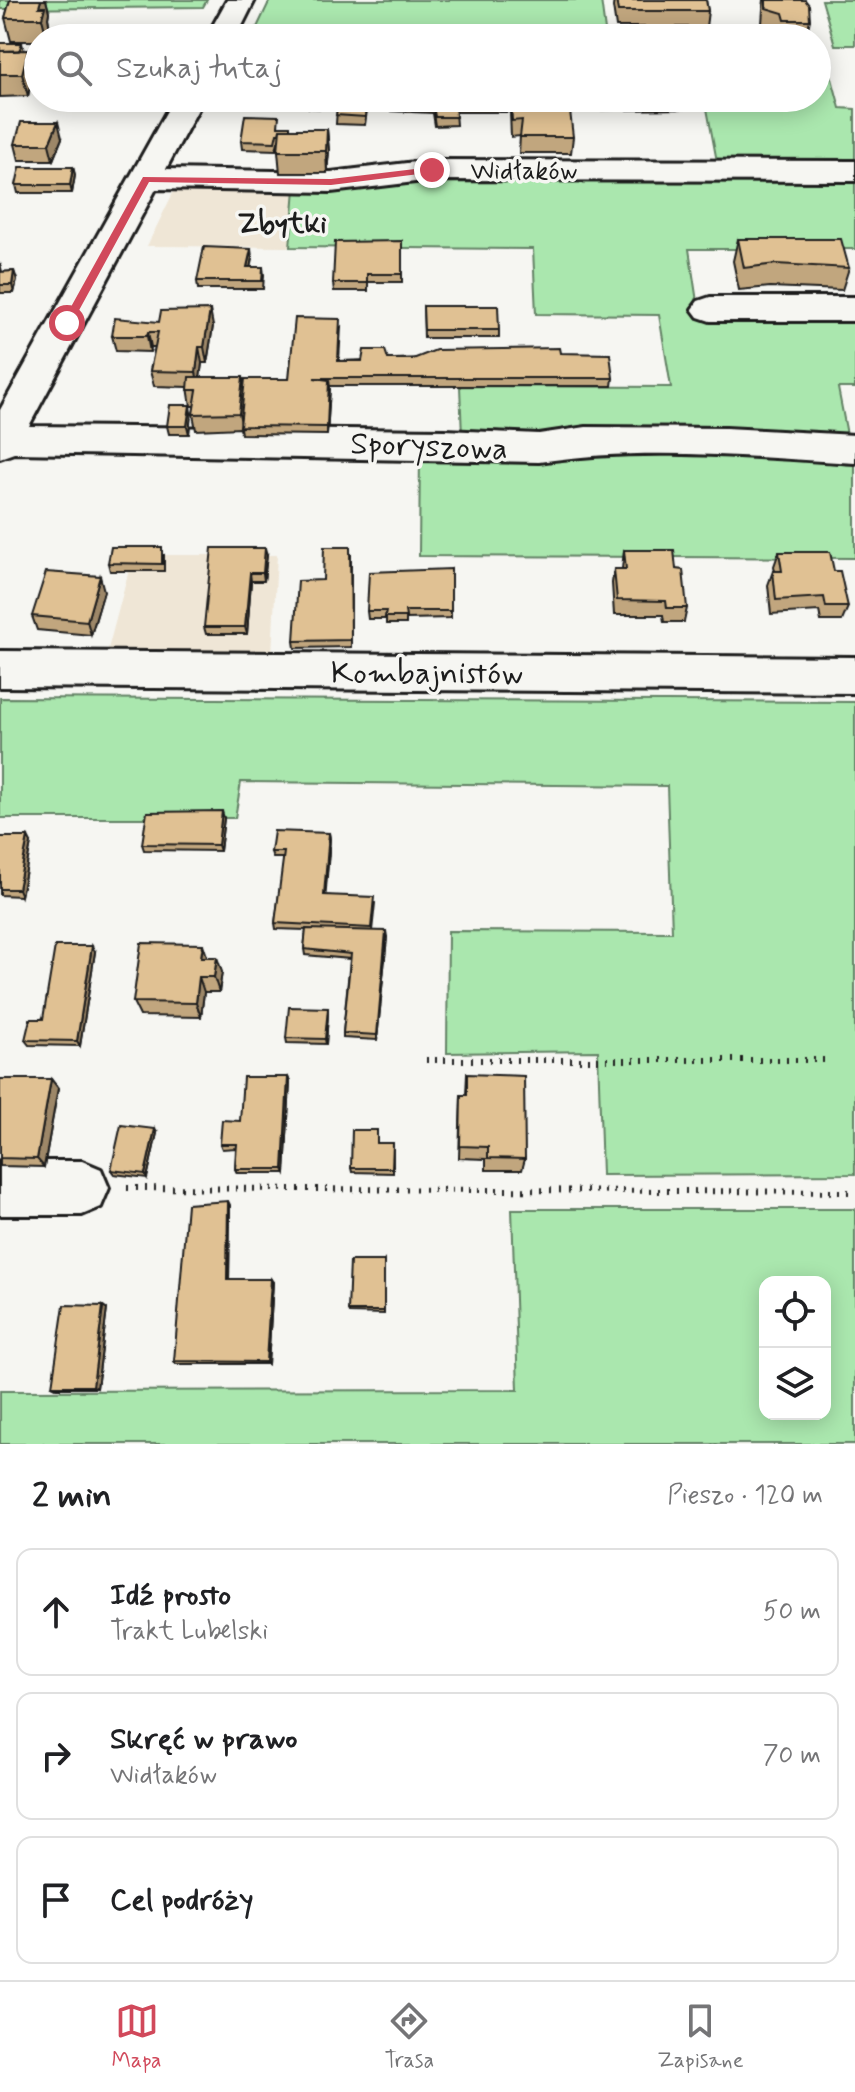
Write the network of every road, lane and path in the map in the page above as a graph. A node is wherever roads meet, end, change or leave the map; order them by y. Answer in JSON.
{"nodes":[{"id":1,"x":241,"y":0,"type":"edge"},
{"id":2,"x":228,"y":24,"type":"edge"},
{"id":3,"x":182,"y":112,"type":"edge"},
{"id":4,"x":855,"y":171,"type":"edge"},
{"id":5,"x":146,"y":179,"type":"junction"},
{"id":6,"x":710,"y":309,"type":"dead end"},
{"id":7,"x":855,"y":309,"type":"edge"},
{"id":8,"x":1,"y":442,"type":"edge"},
{"id":9,"x":855,"y":449,"type":"edge"},
{"id":10,"x":0,"y":669,"type":"edge"},
{"id":11,"x":855,"y":675,"type":"edge"},
{"id":12,"x":426,"y":1060,"type":"dead end"},
{"id":13,"x":824,"y":1060,"type":"dead end"},
{"id":14,"x":0,"y":1188,"type":"edge"},
{"id":15,"x":82,"y":1188,"type":"joint"},
{"id":16,"x":855,"y":1192,"type":"edge"}],
"edges":[{"from":1,"to":2,"type":"street"},
{"from":3,"to":5,"type":"street"},
{"from":4,"to":5,"type":"street","name":"Widłaków"},
{"from":5,"to":8,"type":"street"},
{"from":6,"to":7,"type":"street"},
{"from":8,"to":9,"type":"street","name":"Sporyszowa"},
{"from":10,"to":11,"type":"street","name":"Kombajnistów"},
{"from":12,"to":13,"type":"path"},
{"from":14,"to":15,"type":"street"},
{"from":15,"to":16,"type":"path"}]}
